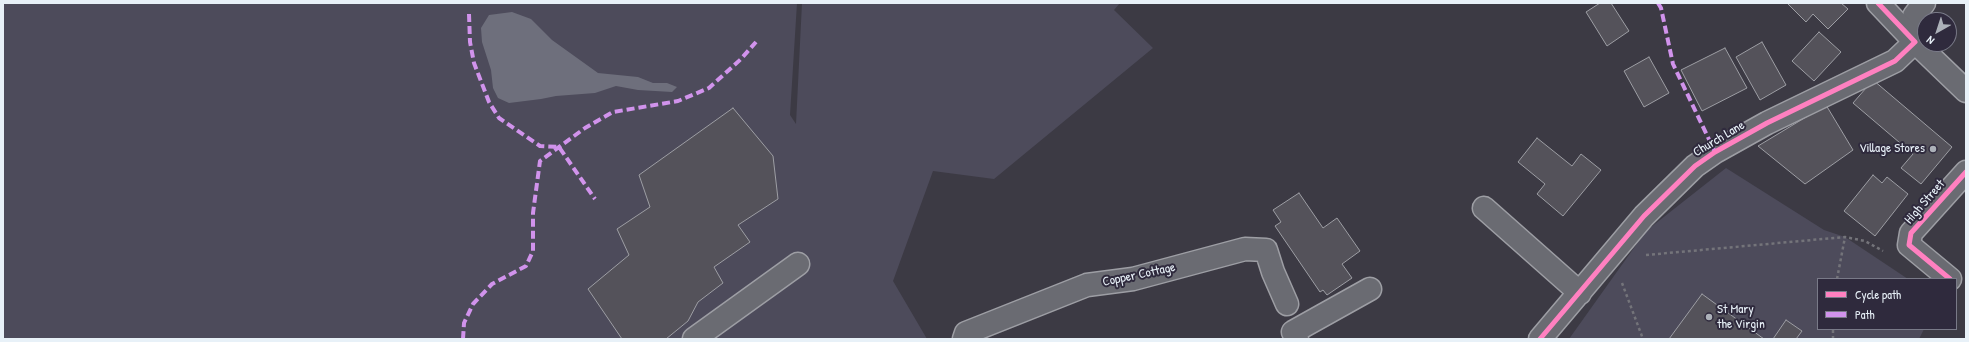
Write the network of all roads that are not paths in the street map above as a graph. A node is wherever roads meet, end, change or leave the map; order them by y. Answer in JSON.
{"nodes":[{"id":1,"x":1878,"y":3,"type":"edge"},
{"id":2,"x":1924,"y":3,"type":"edge"},
{"id":3,"x":1915,"y":42,"type":"junction"},
{"id":4,"x":1966,"y":91,"type":"edge"},
{"id":5,"x":1966,"y":172,"type":"edge"},
{"id":6,"x":1484,"y":208,"type":"dead end"},
{"id":7,"x":798,"y":264,"type":"dead end"},
{"id":8,"x":1948,"y":278,"type":"edge"},
{"id":9,"x":1370,"y":289,"type":"dead end"},
{"id":10,"x":1580,"y":293,"type":"junction"},
{"id":11,"x":1287,"y":304,"type":"dead end"},
{"id":12,"x":694,"y":339,"type":"edge"},
{"id":13,"x":964,"y":339,"type":"edge"},
{"id":14,"x":1297,"y":339,"type":"edge"},
{"id":15,"x":1540,"y":339,"type":"edge"}],
"edges":[{"from":1,"to":3,"type":"street"},
{"from":2,"to":3,"type":"street"},
{"from":3,"to":4,"type":"street"},
{"from":3,"to":10,"type":"street","name":"Church Lane"},
{"from":5,"to":8,"type":"street","name":"High Street"},
{"from":6,"to":10,"type":"street"},
{"from":7,"to":12,"type":"street"},
{"from":9,"to":14,"type":"street"},
{"from":10,"to":15,"type":"street","name":"Church Lane"},
{"from":11,"to":13,"type":"street","name":"Copper Cottage"}]}
